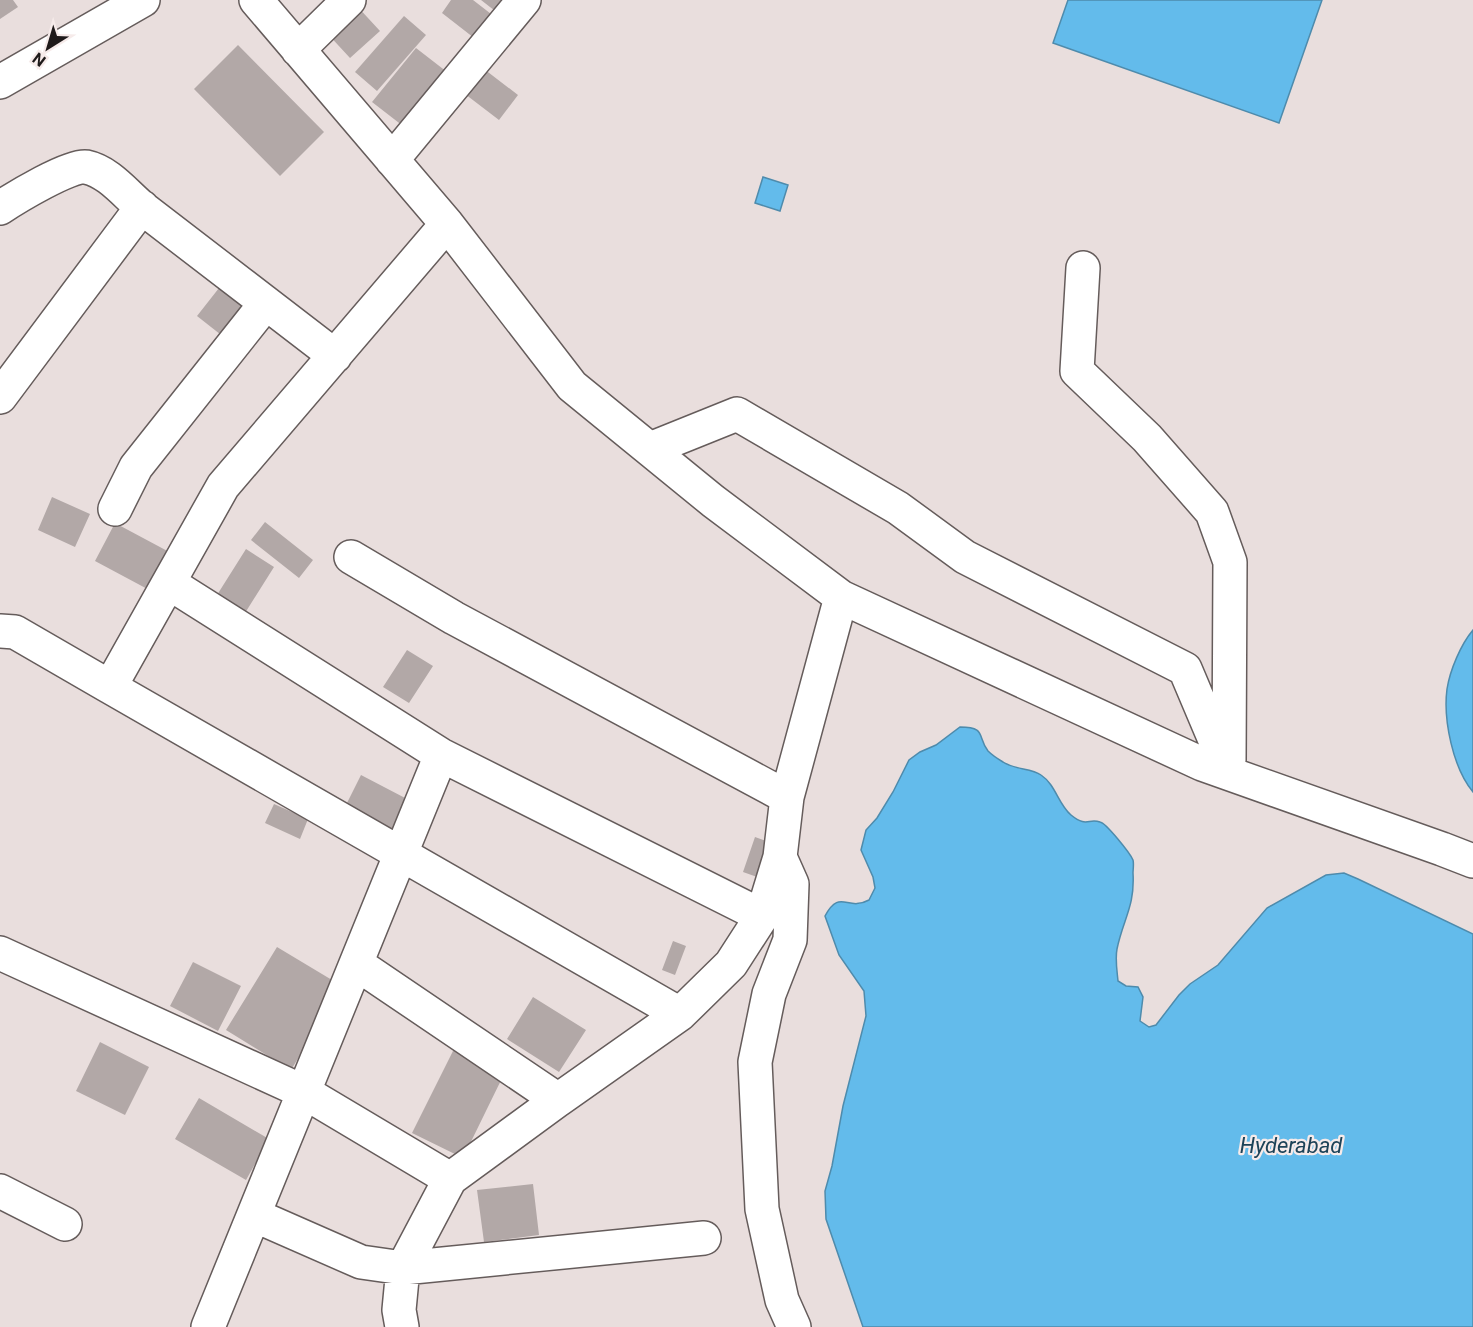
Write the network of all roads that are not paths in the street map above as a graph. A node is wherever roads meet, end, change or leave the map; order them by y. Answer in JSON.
{"nodes":[{"id":1,"x":144,"y":0,"type":"edge"},
{"id":2,"x":256,"y":0,"type":"edge"},
{"id":3,"x":349,"y":0,"type":"edge"},
{"id":4,"x":524,"y":0,"type":"edge"},
{"id":5,"x":298,"y":50,"type":"junction"},
{"id":6,"x":0,"y":82,"type":"edge"},
{"id":7,"x":392,"y":160,"type":"junction"},
{"id":8,"x":142,"y":207,"type":"junction"},
{"id":9,"x":0,"y":208,"type":"edge"},
{"id":10,"x":447,"y":224,"type":"junction"},
{"id":11,"x":1083,"y":268,"type":"dead end"},
{"id":12,"x":266,"y":303,"type":"junction"},
{"id":13,"x":335,"y":356,"type":"junction"},
{"id":14,"x":0,"y":397,"type":"edge"},
{"id":15,"x":650,"y":449,"type":"junction"},
{"id":16,"x":115,"y":509,"type":"dead end"},
{"id":17,"x":351,"y":557,"type":"dead end"},
{"id":18,"x":169,"y":583,"type":"junction"},
{"id":19,"x":841,"y":597,"type":"junction"},
{"id":20,"x":0,"y":631,"type":"edge"},
{"id":21,"x":110,"y":687,"type":"junction"},
{"id":22,"x":441,"y":755,"type":"junction"},
{"id":23,"x":1229,"y":773,"type":"junction"},
{"id":24,"x":787,"y":797,"type":"junction"},
{"id":25,"x":401,"y":854,"type":"junction"},
{"id":26,"x":780,"y":857,"type":"junction"},
{"id":27,"x":1473,"y":861,"type":"edge"},
{"id":28,"x":762,"y":916,"type":"junction"},
{"id":29,"x":0,"y":953,"type":"edge"},
{"id":30,"x":357,"y":964,"type":"junction"},
{"id":31,"x":680,"y":1014,"type":"junction"},
{"id":32,"x":304,"y":1092,"type":"junction"},
{"id":33,"x":558,"y":1100,"type":"junction"},
{"id":34,"x":450,"y":1179,"type":"junction"},
{"id":35,"x":0,"y":1191,"type":"edge"},
{"id":36,"x":254,"y":1215,"type":"junction"},
{"id":37,"x":65,"y":1224,"type":"dead end"},
{"id":38,"x":704,"y":1238,"type":"dead end"},
{"id":39,"x":403,"y":1268,"type":"junction"},
{"id":40,"x":208,"y":1327,"type":"edge"},
{"id":41,"x":402,"y":1327,"type":"edge"},
{"id":42,"x":794,"y":1327,"type":"edge"}],
"edges":[{"from":1,"to":6,"type":"street"},
{"from":2,"to":5,"type":"street"},
{"from":3,"to":5,"type":"street"},
{"from":4,"to":7,"type":"street"},
{"from":5,"to":7,"type":"street"},
{"from":7,"to":10,"type":"street"},
{"from":8,"to":9,"type":"street"},
{"from":8,"to":12,"type":"street"},
{"from":8,"to":14,"type":"street"},
{"from":10,"to":13,"type":"street"},
{"from":10,"to":15,"type":"street"},
{"from":11,"to":23,"type":"street"},
{"from":12,"to":13,"type":"street"},
{"from":12,"to":16,"type":"street"},
{"from":13,"to":18,"type":"street"},
{"from":15,"to":19,"type":"street"},
{"from":15,"to":23,"type":"street"},
{"from":17,"to":24,"type":"street"},
{"from":18,"to":21,"type":"street"},
{"from":18,"to":22,"type":"street"},
{"from":19,"to":23,"type":"street"},
{"from":19,"to":24,"type":"street"},
{"from":20,"to":21,"type":"street"},
{"from":21,"to":25,"type":"street"},
{"from":22,"to":25,"type":"street"},
{"from":22,"to":28,"type":"street"},
{"from":23,"to":27,"type":"street"},
{"from":24,"to":26,"type":"street"},
{"from":25,"to":30,"type":"street"},
{"from":25,"to":31,"type":"street"},
{"from":26,"to":28,"type":"street"},
{"from":26,"to":42,"type":"street"},
{"from":28,"to":31,"type":"street"},
{"from":29,"to":32,"type":"street"},
{"from":30,"to":32,"type":"street"},
{"from":30,"to":33,"type":"street"},
{"from":31,"to":33,"type":"street"},
{"from":32,"to":34,"type":"street"},
{"from":32,"to":36,"type":"street"},
{"from":33,"to":34,"type":"street"},
{"from":34,"to":39,"type":"street"},
{"from":35,"to":37,"type":"street"},
{"from":36,"to":39,"type":"street"},
{"from":36,"to":40,"type":"street"},
{"from":38,"to":39,"type":"street"},
{"from":39,"to":41,"type":"street"}]}
